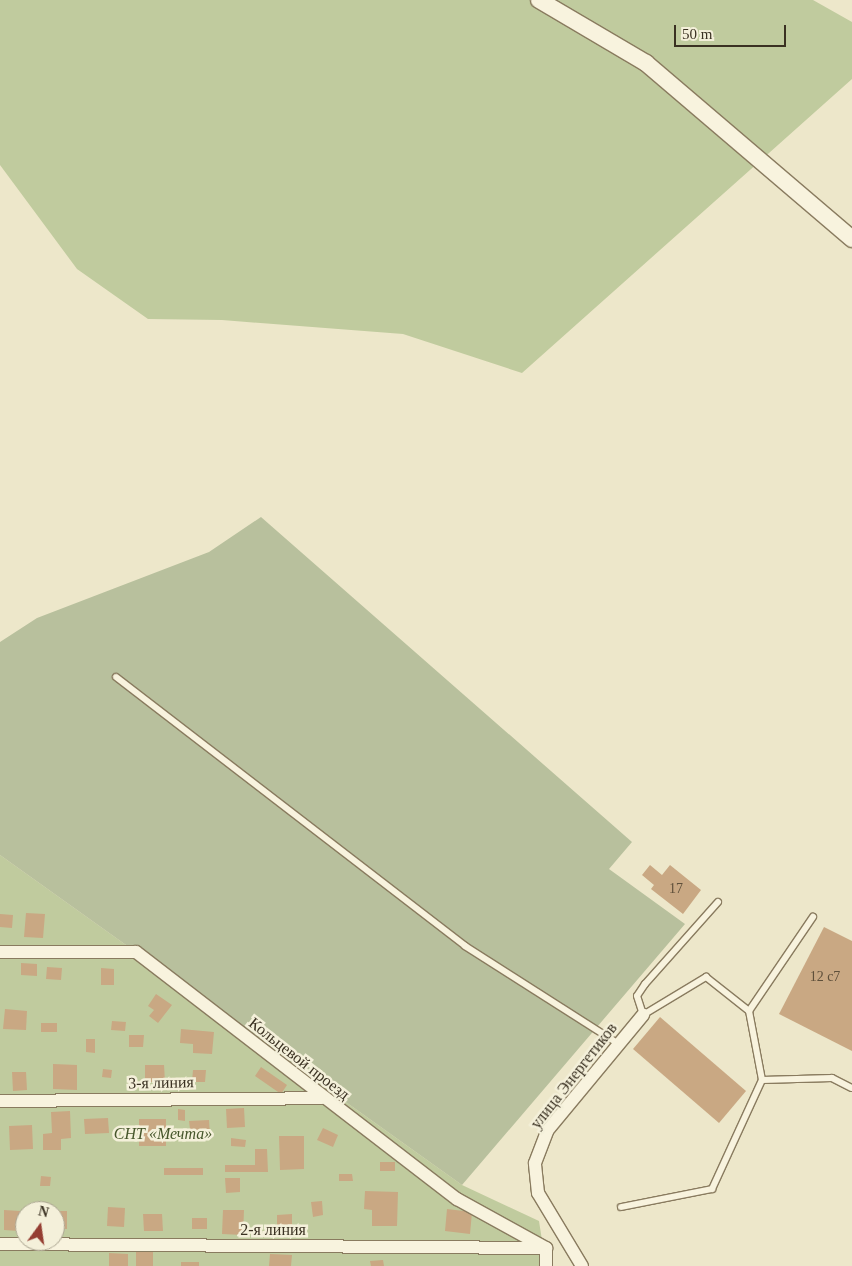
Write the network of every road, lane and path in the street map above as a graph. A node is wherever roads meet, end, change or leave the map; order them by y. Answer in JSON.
{"nodes":[{"id":1,"x":539,"y":0,"type":"edge"},
{"id":2,"x":852,"y":239,"type":"edge"},
{"id":3,"x":116,"y":677,"type":"dead end"},
{"id":4,"x":718,"y":902,"type":"dead end"},
{"id":5,"x":813,"y":917,"type":"dead end"},
{"id":6,"x":0,"y":952,"type":"edge"},
{"id":7,"x":749,"y":1011,"type":"junction"},
{"id":8,"x":643,"y":1015,"type":"junction"},
{"id":9,"x":619,"y":1044,"type":"junction"},
{"id":10,"x":762,"y":1080,"type":"junction"},
{"id":11,"x":852,"y":1088,"type":"edge"},
{"id":12,"x":322,"y":1098,"type":"junction"},
{"id":13,"x":0,"y":1101,"type":"edge"},
{"id":14,"x":621,"y":1207,"type":"dead end"},
{"id":15,"x":0,"y":1244,"type":"edge"},
{"id":16,"x":546,"y":1248,"type":"junction"},
{"id":17,"x":546,"y":1266,"type":"edge"},
{"id":18,"x":582,"y":1266,"type":"edge"}],
"edges":[{"from":1,"to":2,"type":"street"},
{"from":3,"to":9,"type":"lane"},
{"from":4,"to":8,"type":"lane"},
{"from":5,"to":7,"type":"lane"},
{"from":6,"to":12,"type":"street","name":"Кольцевой проезд"},
{"from":7,"to":8,"type":"lane"},
{"from":7,"to":10,"type":"lane"},
{"from":8,"to":9,"type":"street","name":"улица Энергетиков"},
{"from":9,"to":18,"type":"street","name":"улица Энергетиков"},
{"from":10,"to":11,"type":"lane"},
{"from":10,"to":14,"type":"lane"},
{"from":12,"to":13,"type":"street","name":"3-я линия"},
{"from":12,"to":16,"type":"street","name":"Кольцевой проезд"},
{"from":15,"to":16,"type":"street","name":"2-я линия"},
{"from":16,"to":17,"type":"street"}]}
